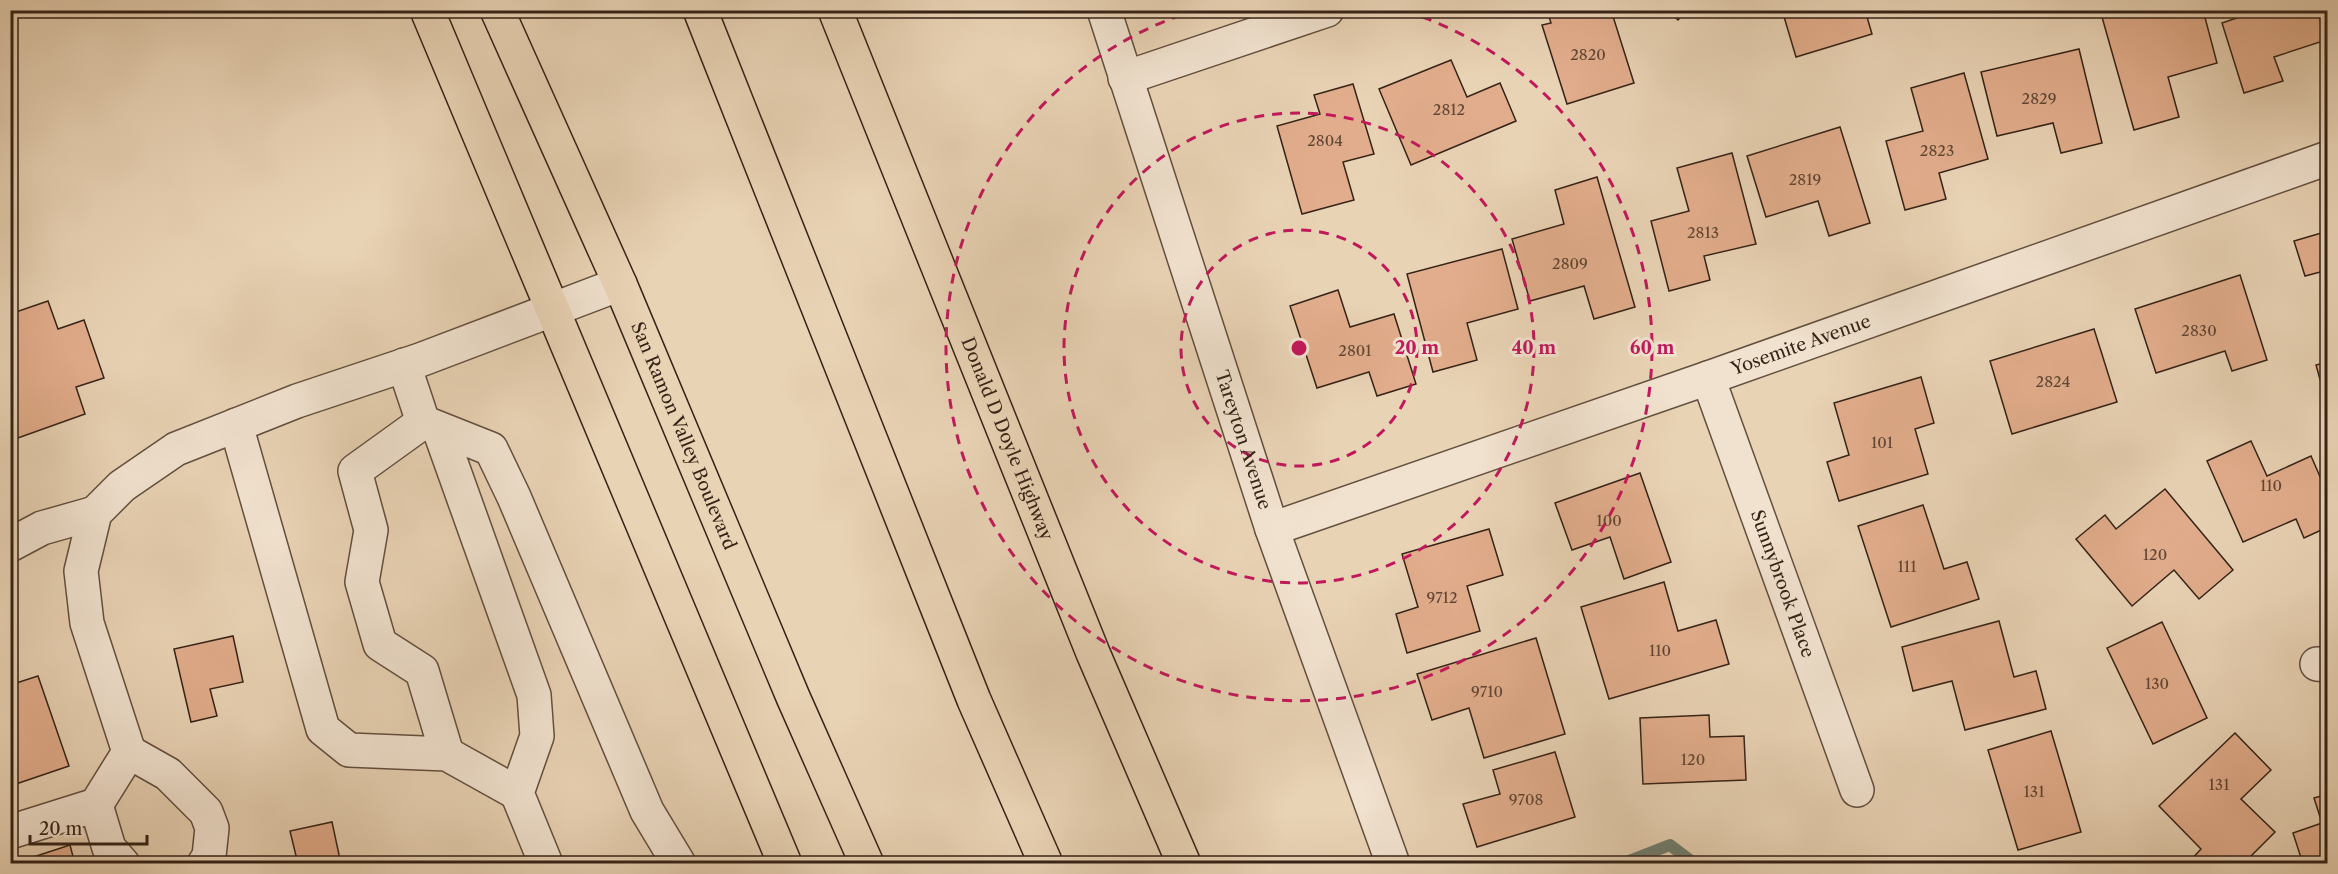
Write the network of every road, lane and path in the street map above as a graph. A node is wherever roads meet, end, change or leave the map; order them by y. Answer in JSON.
{"nodes":[{"id":1,"x":427,"y":10,"type":"edge"},
{"id":2,"x":497,"y":10,"type":"edge"},
{"id":3,"x":700,"y":10,"type":"edge"},
{"id":4,"x":835,"y":10,"type":"edge"},
{"id":5,"x":1104,"y":10,"type":"edge"},
{"id":6,"x":1327,"y":10,"type":"edge"},
{"id":7,"x":1125,"y":78,"type":"junction"},
{"id":8,"x":2328,"y":158,"type":"edge"},
{"id":9,"x":620,"y":284,"type":"junction"},
{"id":10,"x":552,"y":310,"type":"junction"},
{"id":11,"x":404,"y":365,"type":"junction"},
{"id":12,"x":1707,"y":378,"type":"junction"},
{"id":13,"x":236,"y":425,"type":"junction"},
{"id":14,"x":431,"y":426,"type":"junction"},
{"id":15,"x":95,"y":513,"type":"junction"},
{"id":16,"x":1272,"y":529,"type":"junction"},
{"id":17,"x":10,"y":545,"type":"edge"},
{"id":18,"x":129,"y":752,"type":"junction"},
{"id":19,"x":447,"y":754,"type":"junction"},
{"id":20,"x":1857,"y":790,"type":"dead end"},
{"id":21,"x":517,"y":793,"type":"junction"},
{"id":22,"x":96,"y":806,"type":"junction"},
{"id":23,"x":10,"y":832,"type":"edge"},
{"id":24,"x":123,"y":864,"type":"edge"},
{"id":25,"x":204,"y":864,"type":"edge"},
{"id":26,"x":546,"y":864,"type":"edge"},
{"id":27,"x":679,"y":864,"type":"edge"},
{"id":28,"x":785,"y":864,"type":"edge"},
{"id":29,"x":867,"y":864,"type":"edge"},
{"id":30,"x":1046,"y":864,"type":"edge"},
{"id":31,"x":1184,"y":864,"type":"edge"},
{"id":32,"x":1393,"y":864,"type":"edge"}],
"edges":[{"from":1,"to":10,"type":"main road"},
{"from":2,"to":9,"type":"main road","name":"San Ramon Valley Boulevard"},
{"from":3,"to":30,"type":"main road"},
{"from":4,"to":31,"type":"main road","name":"Donald D Doyle Highway"},
{"from":5,"to":7,"type":"street","name":"Tareyton Avenue"},
{"from":6,"to":7,"type":"street"},
{"from":7,"to":16,"type":"street","name":"Tareyton Avenue"},
{"from":8,"to":12,"type":"street","name":"Yosemite Avenue"},
{"from":9,"to":10,"type":"street"},
{"from":9,"to":29,"type":"main road","name":"San Ramon Valley Boulevard"},
{"from":10,"to":11,"type":"street"},
{"from":10,"to":28,"type":"main road"},
{"from":11,"to":13,"type":"street"},
{"from":11,"to":14,"type":"street"},
{"from":12,"to":16,"type":"street","name":"Yosemite Avenue"},
{"from":12,"to":20,"type":"street","name":"Sunnybrook Place"},
{"from":13,"to":15,"type":"street"},
{"from":13,"to":19,"type":"street"},
{"from":14,"to":19,"type":"street"},
{"from":14,"to":21,"type":"street"},
{"from":14,"to":27,"type":"street"},
{"from":15,"to":17,"type":"street"},
{"from":15,"to":18,"type":"street"},
{"from":16,"to":32,"type":"street","name":"Tareyton Avenue"},
{"from":18,"to":22,"type":"street"},
{"from":18,"to":25,"type":"street"},
{"from":19,"to":21,"type":"street"},
{"from":21,"to":26,"type":"street"},
{"from":22,"to":23,"type":"street"},
{"from":22,"to":24,"type":"street"}]}
